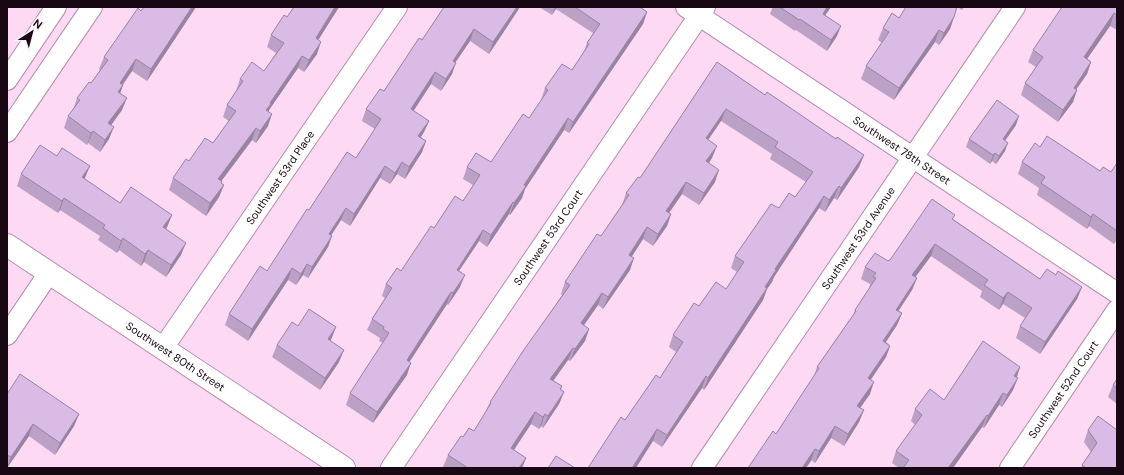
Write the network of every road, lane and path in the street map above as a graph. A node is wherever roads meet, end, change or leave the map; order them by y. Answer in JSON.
{"nodes":[{"id":1,"x":56,"y":7,"type":"edge"},
{"id":2,"x":92,"y":7,"type":"edge"},
{"id":3,"x":397,"y":7,"type":"edge"},
{"id":4,"x":1015,"y":7,"type":"edge"},
{"id":5,"x":697,"y":10,"type":"edge"},
{"id":6,"x":7,"y":80,"type":"edge"},
{"id":7,"x":7,"y":132,"type":"edge"},
{"id":8,"x":913,"y":157,"type":"junction"},
{"id":9,"x":7,"y":245,"type":"edge"},
{"id":10,"x":49,"y":273,"type":"junction"},
{"id":11,"x":1117,"y":293,"type":"edge"},
{"id":12,"x":1117,"y":310,"type":"edge"},
{"id":13,"x":7,"y":335,"type":"edge"},
{"id":14,"x":163,"y":348,"type":"junction"},
{"id":15,"x":344,"y":468,"type":"edge"},
{"id":16,"x":391,"y":468,"type":"edge"},
{"id":17,"x":702,"y":468,"type":"edge"},
{"id":18,"x":1010,"y":468,"type":"edge"}],
"edges":[{"from":1,"to":6,"type":"street"},
{"from":2,"to":7,"type":"street"},
{"from":3,"to":14,"type":"street","name":"Southwest 53rd Place"},
{"from":4,"to":8,"type":"street","name":"Southwest 53rd Avenue"},
{"from":5,"to":8,"type":"street","name":"Southwest 78th Street"},
{"from":5,"to":16,"type":"street","name":"Southwest 53rd Court"},
{"from":8,"to":11,"type":"street","name":"Southwest 78th Street"},
{"from":8,"to":17,"type":"street","name":"Southwest 53rd Avenue"},
{"from":9,"to":10,"type":"street","name":"Southwest 80th Street"},
{"from":10,"to":13,"type":"street"},
{"from":10,"to":14,"type":"street","name":"Southwest 80th Street"},
{"from":12,"to":18,"type":"street","name":"Southwest 52nd Court"},
{"from":14,"to":15,"type":"street","name":"Southwest 80th Street"}]}
